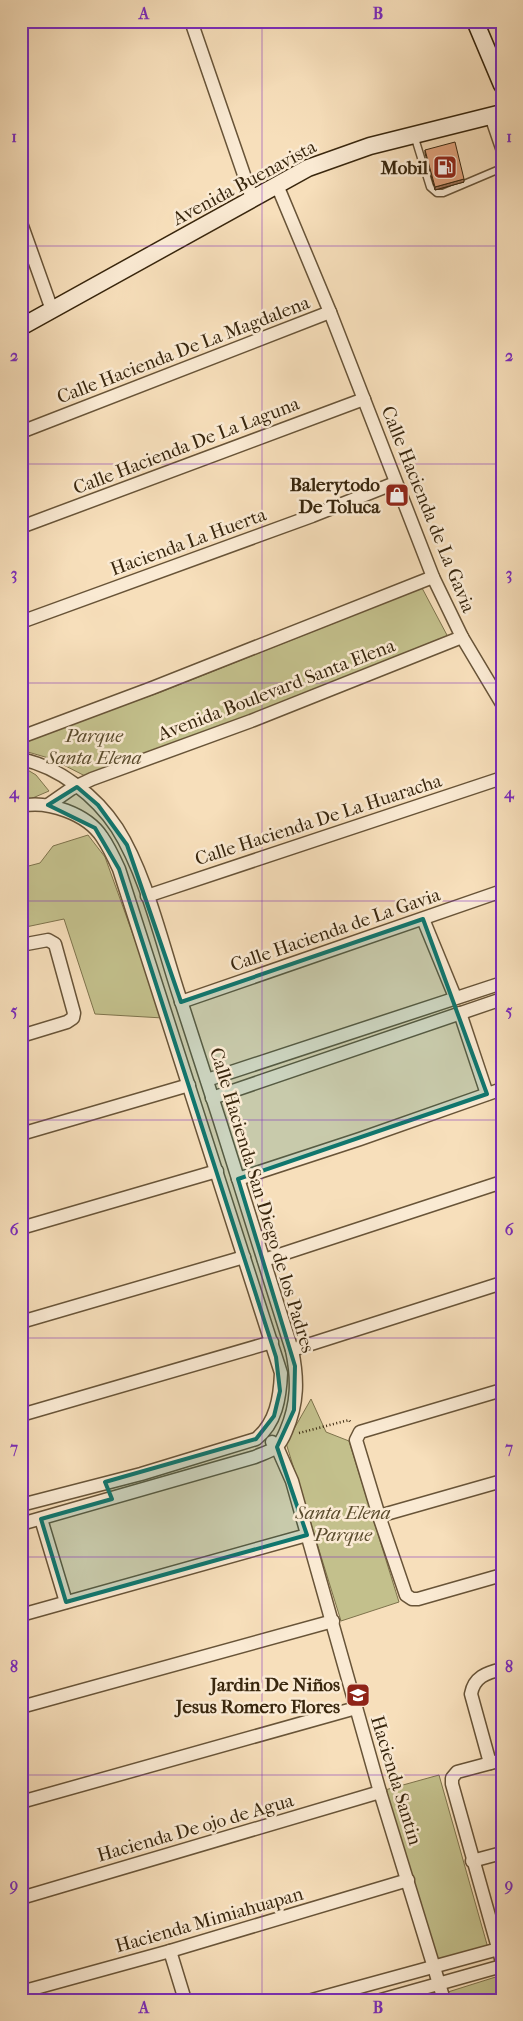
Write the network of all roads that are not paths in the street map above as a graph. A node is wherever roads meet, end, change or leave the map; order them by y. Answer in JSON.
{"nodes":[{"id":1,"x":191,"y":21,"type":"edge"},
{"id":2,"x":475,"y":21,"type":"edge"},
{"id":3,"x":502,"y":86,"type":"edge"},
{"id":4,"x":496,"y":114,"type":"edge"},
{"id":5,"x":414,"y":134,"type":"junction"},
{"id":6,"x":502,"y":148,"type":"edge"},
{"id":7,"x":502,"y":168,"type":"edge"},
{"id":8,"x":277,"y":185,"type":"junction"},
{"id":9,"x":252,"y":198,"type":"junction"},
{"id":10,"x":21,"y":223,"type":"edge"},
{"id":11,"x":52,"y":310,"type":"junction"},
{"id":12,"x":330,"y":312,"type":"junction"},
{"id":13,"x":21,"y":327,"type":"edge"},
{"id":14,"x":364,"y":399,"type":"junction"},
{"id":15,"x":21,"y":432,"type":"edge"},
{"id":16,"x":395,"y":484,"type":"junction"},
{"id":17,"x":21,"y":527,"type":"edge"},
{"id":18,"x":433,"y":577,"type":"junction"},
{"id":19,"x":21,"y":622,"type":"edge"},
{"id":20,"x":462,"y":637,"type":"junction"},
{"id":21,"x":502,"y":704,"type":"edge"},
{"id":22,"x":21,"y":737,"type":"edge"},
{"id":23,"x":21,"y":759,"type":"edge"},
{"id":24,"x":502,"y":778,"type":"edge"},
{"id":25,"x":77,"y":787,"type":"junction"},
{"id":26,"x":48,"y":805,"type":"junction"},
{"id":27,"x":21,"y":806,"type":"edge"},
{"id":28,"x":502,"y":891,"type":"edge"},
{"id":29,"x":146,"y":896,"type":"junction"},
{"id":30,"x":423,"y":919,"type":"junction"},
{"id":31,"x":21,"y":945,"type":"edge"},
{"id":32,"x":166,"y":958,"type":"junction"},
{"id":33,"x":150,"y":965,"type":"junction"},
{"id":34,"x":502,"y":983,"type":"edge"},
{"id":35,"x":455,"y":997,"type":"junction"},
{"id":36,"x":502,"y":999,"type":"edge"},
{"id":37,"x":181,"y":1002,"type":"junction"},
{"id":38,"x":460,"y":1013,"type":"junction"},
{"id":39,"x":374,"y":1025,"type":"junction"},
{"id":40,"x":21,"y":1036,"type":"edge"},
{"id":41,"x":380,"y":1040,"type":"junction"},
{"id":42,"x":207,"y":1080,"type":"junction"},
{"id":43,"x":189,"y":1085,"type":"junction"},
{"id":44,"x":502,"y":1089,"type":"edge"},
{"id":45,"x":487,"y":1094,"type":"junction"},
{"id":46,"x":212,"y":1098,"type":"junction"},
{"id":47,"x":21,"y":1134,"type":"edge"},
{"id":48,"x":217,"y":1170,"type":"junction"},
{"id":49,"x":238,"y":1179,"type":"junction"},
{"id":50,"x":502,"y":1182,"type":"edge"},
{"id":51,"x":251,"y":1222,"type":"junction"},
{"id":52,"x":21,"y":1228,"type":"edge"},
{"id":53,"x":235,"y":1228,"type":"junction"},
{"id":54,"x":244,"y":1257,"type":"junction"},
{"id":55,"x":264,"y":1260,"type":"junction"},
{"id":56,"x":502,"y":1283,"type":"edge"},
{"id":57,"x":21,"y":1322,"type":"edge"},
{"id":58,"x":272,"y":1342,"type":"junction"},
{"id":59,"x":292,"y":1350,"type":"junction"},
{"id":60,"x":502,"y":1390,"type":"edge"},
{"id":61,"x":21,"y":1415,"type":"edge"},
{"id":62,"x":263,"y":1433,"type":"junction"},
{"id":63,"x":280,"y":1442,"type":"junction"},
{"id":64,"x":502,"y":1481,"type":"edge"},
{"id":65,"x":105,"y":1482,"type":"junction"},
{"id":66,"x":112,"y":1499,"type":"junction"},
{"id":67,"x":21,"y":1505,"type":"edge"},
{"id":68,"x":379,"y":1516,"type":"junction"},
{"id":69,"x":41,"y":1519,"type":"junction"},
{"id":70,"x":21,"y":1524,"type":"edge"},
{"id":71,"x":307,"y":1535,"type":"junction"},
{"id":72,"x":502,"y":1575,"type":"edge"},
{"id":73,"x":66,"y":1602,"type":"junction"},
{"id":74,"x":21,"y":1615,"type":"edge"},
{"id":75,"x":333,"y":1621,"type":"junction"},
{"id":76,"x":502,"y":1669,"type":"edge"},
{"id":77,"x":21,"y":1707,"type":"edge"},
{"id":78,"x":356,"y":1708,"type":"junction"},
{"id":79,"x":496,"y":1762,"type":"edge"},
{"id":80,"x":380,"y":1792,"type":"junction"},
{"id":81,"x":21,"y":1802,"type":"edge"},
{"id":82,"x":502,"y":1853,"type":"edge"},
{"id":83,"x":472,"y":1861,"type":"junction"},
{"id":84,"x":408,"y":1880,"type":"junction"},
{"id":85,"x":21,"y":1898,"type":"edge"},
{"id":86,"x":170,"y":1951,"type":"junction"},
{"id":87,"x":500,"y":1953,"type":"edge"},
{"id":88,"x":433,"y":1966,"type":"junction"},
{"id":89,"x":502,"y":1966,"type":"edge"},
{"id":90,"x":438,"y":1984,"type":"junction"},
{"id":91,"x":21,"y":1992,"type":"edge"},
{"id":92,"x":185,"y":2000,"type":"edge"},
{"id":93,"x":312,"y":2000,"type":"edge"},
{"id":94,"x":381,"y":2000,"type":"edge"},
{"id":95,"x":444,"y":2000,"type":"edge"}],
"edges":[{"from":1,"to":9,"type":"street"},
{"from":2,"to":3,"type":"main road"},
{"from":4,"to":5,"type":"main road","name":"Avenida Buenavista"},
{"from":4,"to":6,"type":"street"},
{"from":5,"to":7,"type":"lane"},
{"from":5,"to":8,"type":"main road","name":"Avenida Buenavista"},
{"from":8,"to":9,"type":"main road","name":"Avenida Buenavista"},
{"from":8,"to":12,"type":"street","name":"Calle Hacienda de La Gavia"},
{"from":9,"to":11,"type":"main road","name":"Avenida Buenavista"},
{"from":10,"to":11,"type":"street"},
{"from":11,"to":13,"type":"main road","name":"Avenida Buenavista"},
{"from":12,"to":14,"type":"street","name":"Calle Hacienda de La Gavia"},
{"from":12,"to":15,"type":"street","name":"Calle Hacienda De La Magdalena"},
{"from":14,"to":16,"type":"street","name":"Calle Hacienda de La Gavia"},
{"from":14,"to":17,"type":"street","name":"Calle Hacienda De La Laguna"},
{"from":16,"to":18,"type":"street","name":"Calle Hacienda de La Gavia"},
{"from":16,"to":19,"type":"street","name":"Hacienda La Huerta"},
{"from":18,"to":20,"type":"street","name":"Calle Hacienda de La Gavia"},
{"from":18,"to":22,"type":"street"},
{"from":20,"to":21,"type":"street","name":"Calle Hacienda de La Gavia"},
{"from":20,"to":25,"type":"street","name":"Avenida Boulevard Santa Elena"},
{"from":23,"to":25,"type":"street","name":"Calle Hacienda San Diego de los Padres"},
{"from":24,"to":29,"type":"street","name":"Calle Hacienda De La Huaracha"},
{"from":25,"to":26,"type":"street","name":"Avenida Boulevard Santa Elena"},
{"from":25,"to":29,"type":"street","name":"Calle Hacienda San Diego de los Padres"},
{"from":26,"to":27,"type":"street"},
{"from":26,"to":33,"type":"street","name":"Calle Hacienda San Diego de los Padres"},
{"from":28,"to":30,"type":"street","name":"Calle Hacienda de La Gavia"},
{"from":29,"to":32,"type":"street","name":"Calle Hacienda San Diego de los Padres"},
{"from":30,"to":35,"type":"street"},
{"from":30,"to":37,"type":"street","name":"Calle Hacienda de La Gavia"},
{"from":31,"to":40,"type":"street"},
{"from":32,"to":33,"type":"street"},
{"from":32,"to":37,"type":"street","name":"Calle Hacienda San Diego de los Padres"},
{"from":33,"to":43,"type":"street","name":"Calle Hacienda San Diego de los Padres"},
{"from":34,"to":35,"type":"street"},
{"from":35,"to":39,"type":"street"},
{"from":36,"to":38,"type":"street"},
{"from":37,"to":42,"type":"street","name":"Calle Hacienda San Diego de los Padres"},
{"from":38,"to":41,"type":"street"},
{"from":38,"to":45,"type":"street"},
{"from":39,"to":41,"type":"street"},
{"from":39,"to":42,"type":"street"},
{"from":41,"to":46,"type":"street"},
{"from":42,"to":46,"type":"street","name":"Calle Hacienda San Diego de los Padres"},
{"from":43,"to":47,"type":"street"},
{"from":43,"to":48,"type":"street","name":"Calle Hacienda San Diego de los Padres"},
{"from":44,"to":45,"type":"street"},
{"from":45,"to":49,"type":"street"},
{"from":46,"to":49,"type":"street","name":"Calle Hacienda San Diego de los Padres"},
{"from":48,"to":52,"type":"street"},
{"from":48,"to":53,"type":"street","name":"Calle Hacienda San Diego de los Padres"},
{"from":49,"to":51,"type":"street","name":"Calle Hacienda San Diego de los Padres"},
{"from":50,"to":55,"type":"street"},
{"from":51,"to":53,"type":"street"},
{"from":51,"to":55,"type":"street","name":"Calle Hacienda San Diego de los Padres"},
{"from":53,"to":54,"type":"street","name":"Calle Hacienda San Diego de los Padres"},
{"from":54,"to":57,"type":"street"},
{"from":54,"to":58,"type":"street","name":"Calle Hacienda San Diego de los Padres"},
{"from":55,"to":59,"type":"street","name":"Calle Hacienda San Diego de los Padres"},
{"from":56,"to":59,"type":"street"},
{"from":58,"to":61,"type":"street"},
{"from":58,"to":62,"type":"street","name":"Calle Hacienda San Diego de los Padres"},
{"from":59,"to":63,"type":"street","name":"Calle Hacienda San Diego de los Padres"},
{"from":60,"to":68,"type":"street"},
{"from":62,"to":63,"type":"street","name":"Hacienda Santin"},
{"from":62,"to":65,"type":"street"},
{"from":63,"to":66,"type":"street"},
{"from":63,"to":71,"type":"street","name":"Hacienda Santin"},
{"from":64,"to":68,"type":"street"},
{"from":65,"to":66,"type":"street"},
{"from":65,"to":67,"type":"street"},
{"from":66,"to":69,"type":"street"},
{"from":68,"to":72,"type":"street"},
{"from":69,"to":70,"type":"street"},
{"from":69,"to":73,"type":"street"},
{"from":71,"to":73,"type":"street"},
{"from":71,"to":75,"type":"street","name":"Hacienda Santin"},
{"from":73,"to":74,"type":"street"},
{"from":75,"to":77,"type":"street"},
{"from":75,"to":78,"type":"street","name":"Hacienda Santin"},
{"from":76,"to":79,"type":"street"},
{"from":78,"to":80,"type":"street","name":"Hacienda Santin"},
{"from":78,"to":81,"type":"street"},
{"from":79,"to":83,"type":"street"},
{"from":80,"to":84,"type":"street","name":"Hacienda Santin"},
{"from":80,"to":85,"type":"street","name":"Hacienda De ojo de Agua"},
{"from":82,"to":83,"type":"street"},
{"from":83,"to":87,"type":"street"},
{"from":84,"to":86,"type":"street","name":"Hacienda Mimiahuapan"},
{"from":84,"to":88,"type":"street","name":"Hacienda Santin"},
{"from":86,"to":91,"type":"street","name":"Hacienda Mimiahuapan"},
{"from":86,"to":92,"type":"street"},
{"from":87,"to":88,"type":"street"},
{"from":88,"to":90,"type":"street","name":"Hacienda Santin"},
{"from":88,"to":93,"type":"street"},
{"from":89,"to":90,"type":"street"},
{"from":90,"to":94,"type":"street"},
{"from":90,"to":95,"type":"street","name":"Hacienda Santin"}]}
